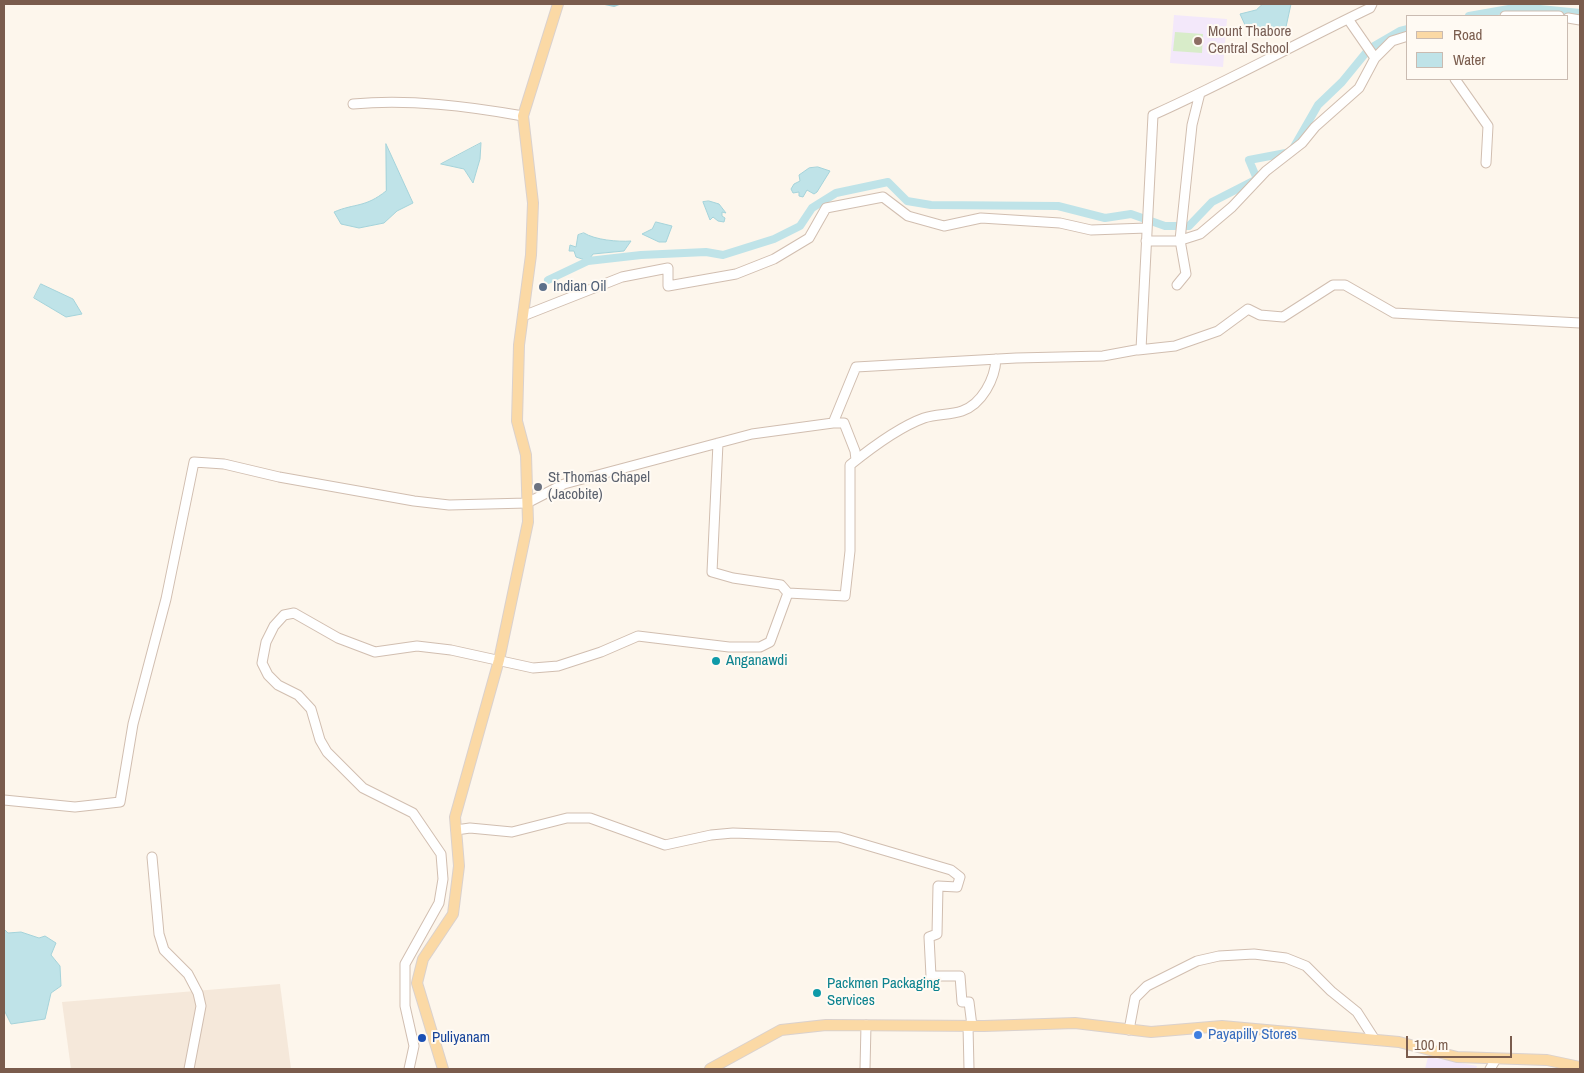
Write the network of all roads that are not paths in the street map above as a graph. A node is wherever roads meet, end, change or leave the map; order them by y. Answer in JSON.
{"nodes":[{"id":1,"x":558,"y":4,"type":"edge"},
{"id":2,"x":1372,"y":4,"type":"edge"},
{"id":3,"x":1348,"y":19,"type":"junction"},
{"id":4,"x":1406,"y":37,"type":"edge"},
{"id":5,"x":1375,"y":58,"type":"junction"},
{"id":6,"x":1456,"y":80,"type":"edge"},
{"id":7,"x":1200,"y":94,"type":"junction"},
{"id":8,"x":354,"y":104,"type":"dead end"},
{"id":9,"x":523,"y":116,"type":"junction"},
{"id":10,"x":1486,"y":163,"type":"dead end"},
{"id":11,"x":1147,"y":228,"type":"junction"},
{"id":12,"x":1180,"y":240,"type":"junction"},
{"id":13,"x":1146,"y":241,"type":"junction"},
{"id":14,"x":1177,"y":284,"type":"dead end"},
{"id":15,"x":523,"y":316,"type":"junction"},
{"id":16,"x":1580,"y":323,"type":"edge"},
{"id":17,"x":1138,"y":350,"type":"junction"},
{"id":18,"x":996,"y":359,"type":"junction"},
{"id":19,"x":833,"y":424,"type":"junction"},
{"id":20,"x":718,"y":443,"type":"junction"},
{"id":21,"x":856,"y":460,"type":"junction"},
{"id":22,"x":527,"y":503,"type":"junction"},
{"id":23,"x":788,"y":593,"type":"junction"},
{"id":24,"x":499,"y":660,"type":"junction"},
{"id":25,"x":4,"y":800,"type":"edge"},
{"id":26,"x":456,"y":830,"type":"junction"},
{"id":27,"x":152,"y":857,"type":"dead end"},
{"id":28,"x":866,"y":1025,"type":"junction"},
{"id":29,"x":970,"y":1026,"type":"junction"},
{"id":30,"x":1129,"y":1030,"type":"junction"},
{"id":31,"x":1375,"y":1040,"type":"junction"},
{"id":32,"x":1496,"y":1058,"type":"junction"},
{"id":33,"x":1580,"y":1067,"type":"edge"},
{"id":34,"x":189,"y":1069,"type":"edge"},
{"id":35,"x":409,"y":1069,"type":"edge"},
{"id":36,"x":443,"y":1069,"type":"edge"},
{"id":37,"x":710,"y":1069,"type":"edge"},
{"id":38,"x":865,"y":1069,"type":"edge"},
{"id":39,"x":968,"y":1069,"type":"edge"},
{"id":40,"x":1490,"y":1069,"type":"edge"}],
"edges":[{"from":1,"to":9,"type":"main road"},
{"from":2,"to":3,"type":"street"},
{"from":3,"to":5,"type":"street"},
{"from":3,"to":7,"type":"street"},
{"from":4,"to":5,"type":"street"},
{"from":5,"to":12,"type":"street"},
{"from":6,"to":10,"type":"street"},
{"from":7,"to":11,"type":"street"},
{"from":7,"to":12,"type":"street"},
{"from":8,"to":9,"type":"street"},
{"from":9,"to":15,"type":"main road"},
{"from":11,"to":13,"type":"street"},
{"from":11,"to":15,"type":"street"},
{"from":12,"to":13,"type":"street"},
{"from":12,"to":14,"type":"street"},
{"from":13,"to":17,"type":"street"},
{"from":15,"to":22,"type":"main road"},
{"from":16,"to":17,"type":"street"},
{"from":17,"to":18,"type":"street"},
{"from":18,"to":19,"type":"street"},
{"from":18,"to":21,"type":"street"},
{"from":19,"to":20,"type":"street"},
{"from":19,"to":21,"type":"street"},
{"from":20,"to":22,"type":"street"},
{"from":20,"to":23,"type":"street"},
{"from":21,"to":23,"type":"street"},
{"from":22,"to":24,"type":"main road"},
{"from":22,"to":25,"type":"street"},
{"from":23,"to":24,"type":"street"},
{"from":24,"to":26,"type":"main road"},
{"from":24,"to":35,"type":"street"},
{"from":26,"to":29,"type":"street"},
{"from":26,"to":36,"type":"main road"},
{"from":27,"to":34,"type":"street"},
{"from":28,"to":29,"type":"main road"},
{"from":28,"to":37,"type":"main road"},
{"from":28,"to":38,"type":"street"},
{"from":29,"to":30,"type":"main road"},
{"from":29,"to":39,"type":"street"},
{"from":30,"to":31,"type":"main road"},
{"from":30,"to":31,"type":"street"},
{"from":31,"to":32,"type":"main road"},
{"from":32,"to":33,"type":"main road"},
{"from":32,"to":40,"type":"street"}]}
